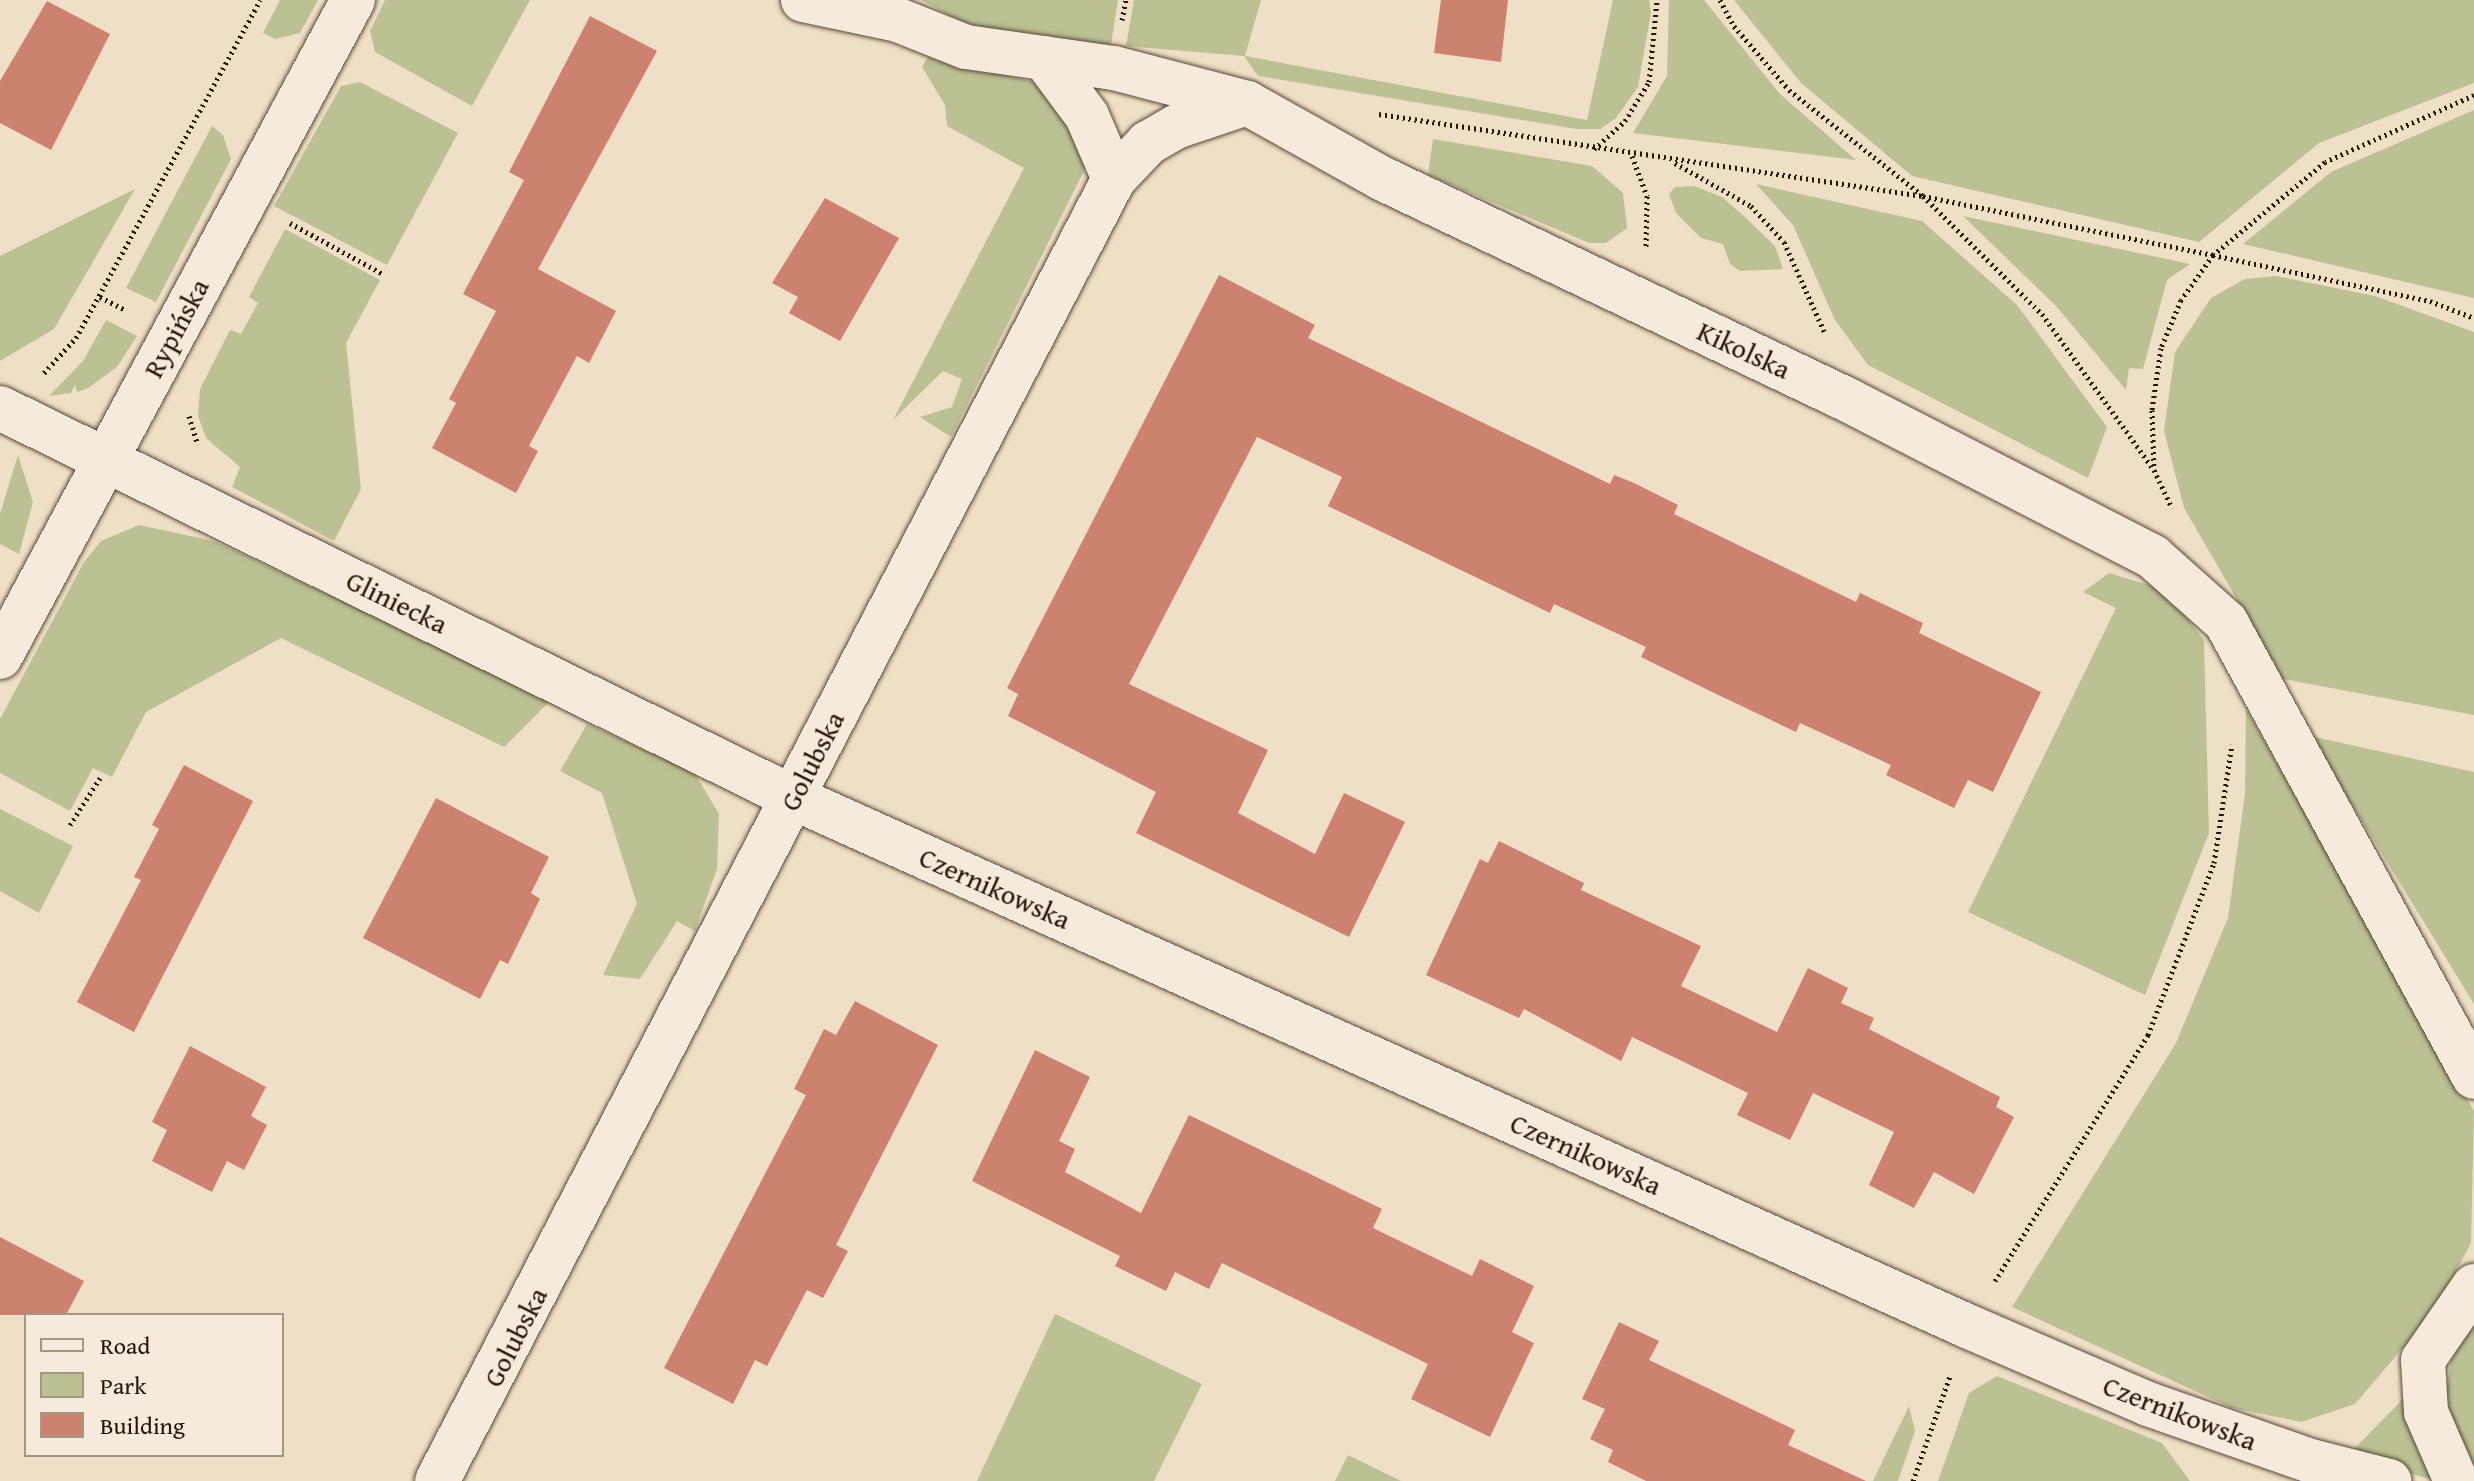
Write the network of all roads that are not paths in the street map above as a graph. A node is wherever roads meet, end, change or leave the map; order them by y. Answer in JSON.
{"nodes":[{"id":1,"x":353,"y":0,"type":"edge"},
{"id":2,"x":803,"y":0,"type":"edge"},
{"id":3,"x":891,"y":10,"type":"edge"},
{"id":4,"x":1044,"y":58,"type":"junction"},
{"id":5,"x":1247,"y":103,"type":"junction"},
{"id":6,"x":1114,"y":179,"type":"junction"},
{"id":7,"x":0,"y":408,"type":"edge"},
{"id":8,"x":107,"y":459,"type":"junction"},
{"id":9,"x":0,"y":657,"type":"edge"},
{"id":10,"x":794,"y":798,"type":"junction"},
{"id":11,"x":2474,"y":1077,"type":"edge"},
{"id":12,"x":2474,"y":1286,"type":"edge"},
{"id":13,"x":437,"y":1481,"type":"edge"},
{"id":14,"x":2389,"y":1481,"type":"edge"},
{"id":15,"x":2456,"y":1481,"type":"edge"}],
"edges":[{"from":1,"to":8,"type":"street","name":"Rypińska"},
{"from":2,"to":3,"type":"street","name":"Kikolska"},
{"from":3,"to":4,"type":"street","name":"Kikolska"},
{"from":4,"to":5,"type":"street","name":"Kikolska"},
{"from":4,"to":6,"type":"street"},
{"from":5,"to":6,"type":"street","name":"Golubska"},
{"from":5,"to":11,"type":"street","name":"Kikolska"},
{"from":6,"to":10,"type":"street","name":"Golubska"},
{"from":7,"to":8,"type":"street","name":"Gliniecka"},
{"from":8,"to":9,"type":"street","name":"Rypińska"},
{"from":8,"to":10,"type":"street","name":"Gliniecka"},
{"from":10,"to":13,"type":"street","name":"Golubska"},
{"from":10,"to":14,"type":"street","name":"Czernikowska"},
{"from":12,"to":15,"type":"street"}]}
